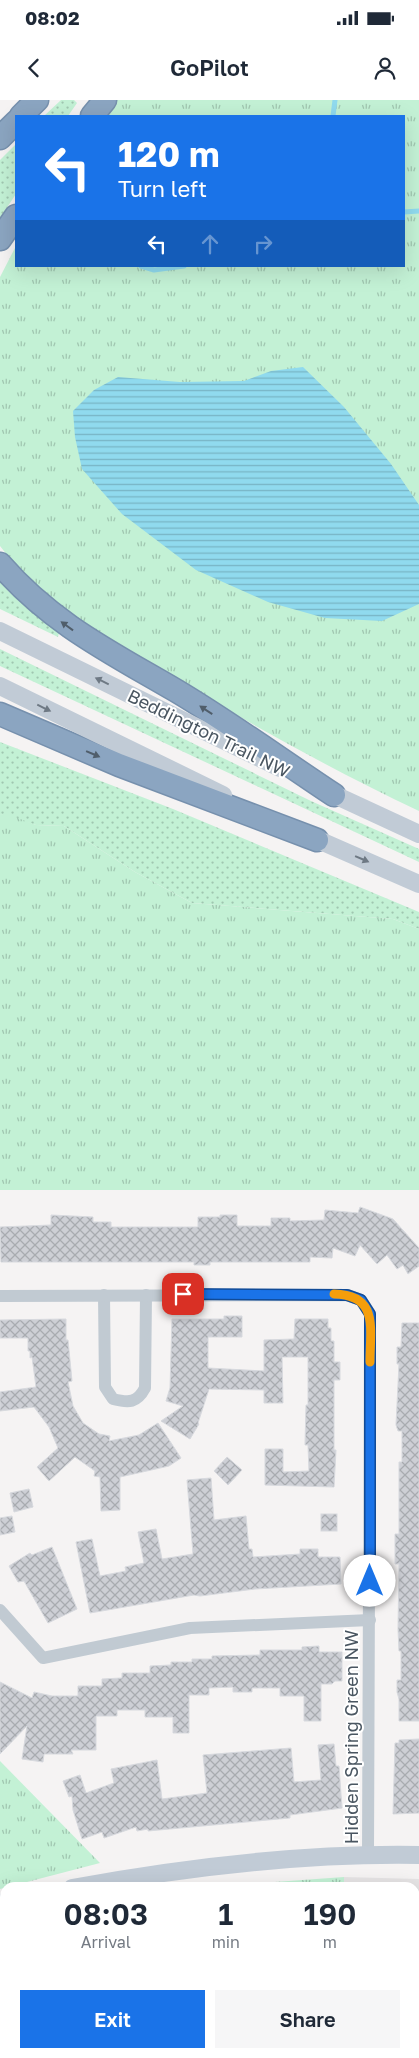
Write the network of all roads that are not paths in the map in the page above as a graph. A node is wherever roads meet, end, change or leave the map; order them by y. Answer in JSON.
{"nodes":[{"id":1,"x":38,"y":100,"type":"edge"},
{"id":2,"x":105,"y":100,"type":"edge"},
{"id":3,"x":23,"y":115,"type":"edge"},
{"id":4,"x":93,"y":115,"type":"edge"},
{"id":5,"x":15,"y":123,"type":"edge"},
{"id":6,"x":0,"y":138,"type":"edge"},
{"id":7,"x":15,"y":217,"type":"edge"},
{"id":8,"x":0,"y":239,"type":"edge"},
{"id":9,"x":0,"y":564,"type":"edge"},
{"id":10,"x":0,"y":632,"type":"edge"},
{"id":11,"x":0,"y":686,"type":"edge"},
{"id":12,"x":0,"y":714,"type":"edge"},
{"id":13,"x":334,"y":794,"type":"junction"},
{"id":14,"x":419,"y":834,"type":"edge"},
{"id":15,"x":317,"y":840,"type":"junction"},
{"id":16,"x":419,"y":884,"type":"edge"},
{"id":17,"x":104,"y":1295,"type":"junction"},
{"id":18,"x":146,"y":1295,"type":"junction"},
{"id":19,"x":0,"y":1296,"type":"edge"},
{"id":20,"x":0,"y":1610,"type":"edge"},
{"id":21,"x":370,"y":1620,"type":"junction"},
{"id":22,"x":368,"y":1854,"type":"junction"},
{"id":23,"x":419,"y":1854,"type":"edge"},
{"id":24,"x":104,"y":1882,"type":"edge"}],
"edges":[{"from":1,"to":3,"type":"highway"},
{"from":2,"to":4,"type":"highway"},
{"from":5,"to":6,"type":"highway"},
{"from":7,"to":8,"type":"highway"},
{"from":13,"to":9,"type":"highway","one_way":true},
{"from":13,"to":10,"type":"main road","name":"Beddington Trail NW","one_way":true},
{"from":11,"to":15,"type":"main road","one_way":true},
{"from":12,"to":15,"type":"highway","one_way":true},
{"from":13,"to":14,"type":"main road","name":"Beddington Trail NW"},
{"from":15,"to":16,"type":"main road","one_way":true},
{"from":17,"to":18,"type":"street","name":"Hidden Spring Green NW"},
{"from":17,"to":18,"type":"street"},
{"from":17,"to":19,"type":"street","name":"Hidden Spring Green NW"},
{"from":18,"to":21,"type":"street","name":"Hidden Spring Green NW"},
{"from":20,"to":21,"type":"street","name":"Hidden Spring Green NW"},
{"from":21,"to":22,"type":"street","name":"Hidden Spring Green NW"},
{"from":22,"to":23,"type":"main road"},
{"from":22,"to":24,"type":"main road"}]}
